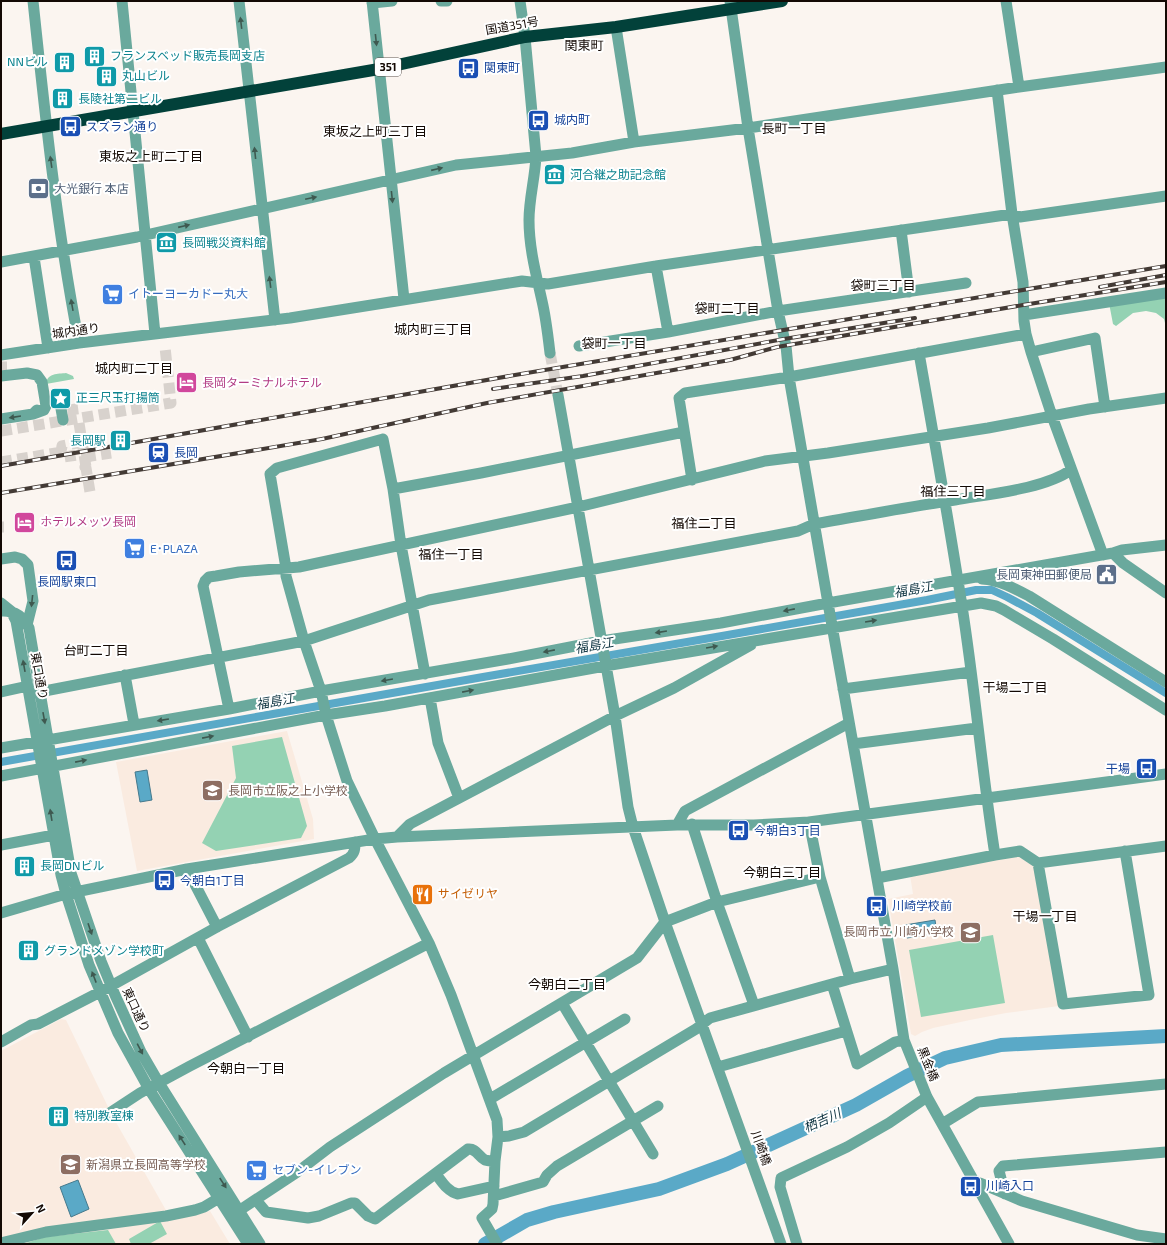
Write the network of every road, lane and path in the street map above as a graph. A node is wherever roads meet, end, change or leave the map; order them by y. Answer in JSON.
{"nodes":[{"id":1,"x":34,"y":1,"type":"edge"},
{"id":2,"x":122,"y":1,"type":"edge"},
{"id":3,"x":239,"y":1,"type":"edge"},
{"id":4,"x":392,"y":1,"type":"edge"},
{"id":5,"x":441,"y":1,"type":"edge"},
{"id":6,"x":447,"y":1,"type":"edge"},
{"id":7,"x":520,"y":1,"type":"edge"},
{"id":8,"x":782,"y":1,"type":"edge"},
{"id":9,"x":1006,"y":1,"type":"edge"},
{"id":10,"x":372,"y":2,"type":"edge"},
{"id":11,"x":730,"y":5,"type":"edge"},
{"id":12,"x":616,"y":27,"type":"junction"},
{"id":13,"x":525,"y":37,"type":"junction"},
{"id":14,"x":1166,"y":67,"type":"edge"},
{"id":15,"x":379,"y":69,"type":"junction"},
{"id":16,"x":1019,"y":87,"type":"junction"},
{"id":17,"x":997,"y":90,"type":"junction"},
{"id":18,"x":249,"y":91,"type":"junction"},
{"id":19,"x":133,"y":111,"type":"junction"},
{"id":20,"x":46,"y":126,"type":"junction"},
{"id":21,"x":748,"y":128,"type":"junction"},
{"id":22,"x":1,"y":134,"type":"edge"},
{"id":23,"x":634,"y":142,"type":"junction"},
{"id":24,"x":536,"y":156,"type":"junction"},
{"id":25,"x":390,"y":180,"type":"junction"},
{"id":26,"x":1166,"y":196,"type":"edge"},
{"id":27,"x":261,"y":209,"type":"junction"},
{"id":28,"x":1012,"y":214,"type":"junction"},
{"id":29,"x":900,"y":230,"type":"junction"},
{"id":30,"x":146,"y":234,"type":"junction"},
{"id":31,"x":768,"y":250,"type":"junction"},
{"id":32,"x":63,"y":251,"type":"junction"},
{"id":33,"x":34,"y":257,"type":"junction"},
{"id":34,"x":1,"y":262,"type":"edge"},
{"id":35,"x":656,"y":266,"type":"junction"},
{"id":36,"x":537,"y":283,"type":"junction"},
{"id":37,"x":966,"y":283,"type":"dead end"},
{"id":38,"x":909,"y":292,"type":"junction"},
{"id":39,"x":1166,"y":293,"type":"edge"},
{"id":40,"x":404,"y":300,"type":"junction"},
{"id":41,"x":778,"y":312,"type":"junction"},
{"id":42,"x":1024,"y":315,"type":"junction"},
{"id":43,"x":274,"y":320,"type":"junction"},
{"id":44,"x":668,"y":332,"type":"junction"},
{"id":45,"x":154,"y":334,"type":"junction"},
{"id":46,"x":1026,"y":334,"type":"junction"},
{"id":47,"x":79,"y":343,"type":"junction"},
{"id":48,"x":579,"y":346,"type":"dead end"},
{"id":49,"x":48,"y":348,"type":"junction"},
{"id":50,"x":1031,"y":352,"type":"junction"},
{"id":51,"x":550,"y":353,"type":"tunnel mouth"},
{"id":52,"x":919,"y":353,"type":"junction"},
{"id":53,"x":1,"y":355,"type":"tunnel mouth"},
{"id":54,"x":1,"y":376,"type":"tunnel mouth"},
{"id":55,"x":790,"y":377,"type":"junction"},
{"id":56,"x":558,"y":394,"type":"tunnel mouth"},
{"id":57,"x":1166,"y":398,"type":"edge"},
{"id":58,"x":62,"y":405,"type":"dead end"},
{"id":59,"x":1105,"y":407,"type":"junction"},
{"id":60,"x":1052,"y":416,"type":"junction"},
{"id":61,"x":1,"y":419,"type":"edge"},
{"id":62,"x":63,"y":420,"type":"tunnel mouth"},
{"id":63,"x":684,"y":432,"type":"junction"},
{"id":64,"x":934,"y":435,"type":"junction"},
{"id":65,"x":569,"y":455,"type":"junction"},
{"id":66,"x":804,"y":457,"type":"junction"},
{"id":67,"x":1071,"y":470,"type":"junction"},
{"id":68,"x":692,"y":480,"type":"junction"},
{"id":69,"x":393,"y":489,"type":"junction"},
{"id":70,"x":946,"y":501,"type":"junction"},
{"id":71,"x":578,"y":507,"type":"junction"},
{"id":72,"x":814,"y":524,"type":"junction"},
{"id":73,"x":400,"y":545,"type":"junction"},
{"id":74,"x":1166,"y":545,"type":"edge"},
{"id":75,"x":1108,"y":554,"type":"junction"},
{"id":76,"x":1,"y":559,"type":"edge"},
{"id":77,"x":286,"y":568,"type":"junction"},
{"id":78,"x":588,"y":570,"type":"junction"},
{"id":79,"x":962,"y":581,"type":"junction"},
{"id":80,"x":1166,"y":593,"type":"edge"},
{"id":81,"x":1,"y":603,"type":"edge"},
{"id":82,"x":962,"y":603,"type":"junction"},
{"id":83,"x":828,"y":605,"type":"junction"},
{"id":84,"x":412,"y":606,"type":"junction"},
{"id":85,"x":6,"y":611,"type":"edge"},
{"id":86,"x":27,"y":625,"type":"junction"},
{"id":87,"x":832,"y":625,"type":"junction"},
{"id":88,"x":762,"y":640,"type":"junction"},
{"id":89,"x":304,"y":641,"type":"junction"},
{"id":90,"x":601,"y":644,"type":"junction"},
{"id":91,"x":218,"y":657,"type":"junction"},
{"id":92,"x":605,"y":664,"type":"junction"},
{"id":93,"x":971,"y":672,"type":"junction"},
{"id":94,"x":425,"y":674,"type":"junction"},
{"id":95,"x":125,"y":675,"type":"junction"},
{"id":96,"x":1166,"y":682,"type":"edge"},
{"id":97,"x":843,"y":689,"type":"junction"},
{"id":98,"x":32,"y":690,"type":"junction"},
{"id":99,"x":1,"y":692,"type":"edge"},
{"id":100,"x":321,"y":694,"type":"junction"},
{"id":101,"x":430,"y":698,"type":"junction"},
{"id":102,"x":229,"y":709,"type":"junction"},
{"id":103,"x":1166,"y":710,"type":"edge"},
{"id":104,"x":326,"y":713,"type":"junction"},
{"id":105,"x":615,"y":716,"type":"junction"},
{"id":106,"x":849,"y":723,"type":"junction"},
{"id":107,"x":134,"y":724,"type":"junction"},
{"id":108,"x":977,"y":728,"type":"junction"},
{"id":109,"x":43,"y":742,"type":"junction"},
{"id":110,"x":853,"y":744,"type":"junction"},
{"id":111,"x":1,"y":748,"type":"edge"},
{"id":112,"x":47,"y":764,"type":"junction"},
{"id":113,"x":1166,"y":774,"type":"edge"},
{"id":114,"x":1,"y":776,"type":"edge"},
{"id":115,"x":459,"y":798,"type":"junction"},
{"id":116,"x":986,"y":798,"type":"junction"},
{"id":117,"x":865,"y":814,"type":"junction"},
{"id":118,"x":809,"y":822,"type":"junction"},
{"id":119,"x":692,"y":824,"type":"junction"},
{"id":120,"x":677,"y":825,"type":"junction"},
{"id":121,"x":632,"y":827,"type":"junction"},
{"id":122,"x":54,"y":835,"type":"junction"},
{"id":123,"x":397,"y":837,"type":"junction"},
{"id":124,"x":375,"y":839,"type":"junction"},
{"id":125,"x":355,"y":842,"type":"junction"},
{"id":126,"x":1,"y":845,"type":"edge"},
{"id":127,"x":1166,"y":846,"type":"edge"},
{"id":128,"x":1125,"y":851,"type":"junction"},
{"id":129,"x":995,"y":855,"type":"junction"},
{"id":130,"x":1038,"y":863,"type":"junction"},
{"id":131,"x":187,"y":869,"type":"junction"},
{"id":132,"x":820,"y":876,"type":"junction"},
{"id":133,"x":877,"y":878,"type":"junction"},
{"id":134,"x":78,"y":892,"type":"junction"},
{"id":135,"x":66,"y":894,"type":"junction"},
{"id":136,"x":717,"y":902,"type":"junction"},
{"id":137,"x":1,"y":913,"type":"edge"},
{"id":138,"x":665,"y":922,"type":"junction"},
{"id":139,"x":217,"y":927,"type":"junction"},
{"id":140,"x":198,"y":938,"type":"junction"},
{"id":141,"x":429,"y":943,"type":"junction"},
{"id":142,"x":893,"y":969,"type":"junction"},
{"id":143,"x":850,"y":979,"type":"junction"},
{"id":144,"x":832,"y":984,"type":"junction"},
{"id":145,"x":111,"y":986,"type":"junction"},
{"id":146,"x":100,"y":992,"type":"junction"},
{"id":147,"x":562,"y":1003,"type":"junction"},
{"id":148,"x":754,"y":1005,"type":"junction"},
{"id":149,"x":624,"y":1019,"type":"dead end"},
{"id":150,"x":702,"y":1024,"type":"junction"},
{"id":151,"x":846,"y":1031,"type":"junction"},
{"id":152,"x":248,"y":1037,"type":"junction"},
{"id":153,"x":585,"y":1041,"type":"junction"},
{"id":154,"x":1,"y":1042,"type":"edge"},
{"id":155,"x":905,"y":1043,"type":"junction"},
{"id":156,"x":474,"y":1055,"type":"junction"},
{"id":157,"x":718,"y":1067,"type":"junction"},
{"id":158,"x":609,"y":1081,"type":"junction"},
{"id":159,"x":159,"y":1083,"type":"junction"},
{"id":160,"x":1166,"y":1084,"type":"edge"},
{"id":161,"x":149,"y":1088,"type":"junction"},
{"id":162,"x":926,"y":1094,"type":"junction"},
{"id":163,"x":490,"y":1099,"type":"junction"},
{"id":164,"x":658,"y":1106,"type":"dead end"},
{"id":165,"x":108,"y":1114,"type":"dead end"},
{"id":166,"x":633,"y":1121,"type":"junction"},
{"id":167,"x":942,"y":1124,"type":"junction"},
{"id":168,"x":498,"y":1137,"type":"junction"},
{"id":169,"x":1166,"y":1152,"type":"edge"},
{"id":170,"x":653,"y":1154,"type":"dead end"},
{"id":171,"x":495,"y":1161,"type":"junction"},
{"id":172,"x":436,"y":1174,"type":"junction"},
{"id":173,"x":974,"y":1183,"type":"junction"},
{"id":174,"x":494,"y":1191,"type":"junction"},
{"id":175,"x":1005,"y":1194,"type":"junction"},
{"id":176,"x":219,"y":1198,"type":"junction"},
{"id":177,"x":256,"y":1200,"type":"junction"},
{"id":178,"x":240,"y":1210,"type":"junction"},
{"id":179,"x":230,"y":1216,"type":"junction"},
{"id":180,"x":1166,"y":1239,"type":"edge"},
{"id":181,"x":1,"y":1243,"type":"edge"},
{"id":182,"x":248,"y":1244,"type":"edge"},
{"id":183,"x":260,"y":1244,"type":"edge"},
{"id":184,"x":497,"y":1244,"type":"edge"},
{"id":185,"x":781,"y":1244,"type":"edge"},
{"id":186,"x":797,"y":1244,"type":"edge"},
{"id":187,"x":1008,"y":1244,"type":"edge"}],
"edges":[{"from":1,"to":20,"type":"street"},
{"from":2,"to":19,"type":"street"},
{"from":18,"to":3,"type":"street","one_way":true},
{"from":4,"to":10,"type":"street"},
{"from":5,"to":6,"type":"street"},
{"from":7,"to":13,"type":"street"},
{"from":8,"to":11,"type":"highway","name":"国道351号","number":"351"},
{"from":9,"to":16,"type":"street"},
{"from":10,"to":15,"type":"street","one_way":true},
{"from":11,"to":12,"type":"highway","name":"国道351号","number":"351"},
{"from":11,"to":21,"type":"street","name":"黒金橋"},
{"from":12,"to":13,"type":"highway","name":"国道351号","number":"351"},
{"from":12,"to":23,"type":"street"},
{"from":13,"to":15,"type":"highway","name":"国道351号","number":"351"},
{"from":13,"to":24,"type":"street"},
{"from":14,"to":16,"type":"street"},
{"from":15,"to":18,"type":"highway","name":"国道351号","number":"351"},
{"from":15,"to":25,"type":"street"},
{"from":16,"to":17,"type":"street"},
{"from":17,"to":21,"type":"street"},
{"from":17,"to":28,"type":"street"},
{"from":18,"to":19,"type":"highway","number":"351"},
{"from":27,"to":18,"type":"street","one_way":true},
{"from":19,"to":20,"type":"highway","number":"351"},
{"from":19,"to":30,"type":"street"},
{"from":20,"to":22,"type":"highway","number":"351"},
{"from":32,"to":20,"type":"street","one_way":true},
{"from":21,"to":23,"type":"street"},
{"from":21,"to":31,"type":"street","name":"黒金橋"},
{"from":23,"to":24,"type":"street"},
{"from":25,"to":24,"type":"street","one_way":true},
{"from":24,"to":36,"type":"street"},
{"from":27,"to":25,"type":"street","one_way":true},
{"from":25,"to":40,"type":"street","one_way":true},
{"from":26,"to":28,"type":"street","name":"城内通り"},
{"from":30,"to":27,"type":"street","one_way":true},
{"from":43,"to":27,"type":"street","one_way":true},
{"from":28,"to":29,"type":"street","name":"城内通り"},
{"from":28,"to":42,"type":"street"},
{"from":29,"to":31,"type":"street","name":"城内通り"},
{"from":29,"to":38,"type":"street"},
{"from":30,"to":32,"type":"street"},
{"from":30,"to":45,"type":"street"},
{"from":31,"to":35,"type":"street","name":"城内通り"},
{"from":31,"to":41,"type":"street","name":"黒金橋"},
{"from":32,"to":33,"type":"street"},
{"from":47,"to":32,"type":"street","one_way":true},
{"from":33,"to":34,"type":"street"},
{"from":33,"to":49,"type":"street"},
{"from":35,"to":36,"type":"street","name":"城内通り"},
{"from":35,"to":44,"type":"street"},
{"from":36,"to":40,"type":"street","name":"城内通り"},
{"from":36,"to":51,"type":"street"},
{"from":37,"to":38,"type":"street"},
{"from":38,"to":41,"type":"street"},
{"from":39,"to":42,"type":"street"},
{"from":40,"to":43,"type":"street","name":"城内通り"},
{"from":41,"to":44,"type":"street"},
{"from":41,"to":55,"type":"street","name":"黒金橋"},
{"from":42,"to":46,"type":"street"},
{"from":43,"to":45,"type":"street","name":"城内通り"},
{"from":44,"to":48,"type":"street"},
{"from":45,"to":47,"type":"street","name":"城内通り"},
{"from":46,"to":50,"type":"street"},
{"from":46,"to":52,"type":"street"},
{"from":47,"to":49,"type":"street","name":"城内通り"},
{"from":49,"to":53,"type":"street","name":"城内通り"},
{"from":50,"to":59,"type":"street"},
{"from":50,"to":60,"type":"street"},
{"from":52,"to":55,"type":"street"},
{"from":52,"to":64,"type":"street"},
{"from":54,"to":61,"type":"street","one_way":true},
{"from":55,"to":63,"type":"street"},
{"from":55,"to":66,"type":"street","name":"黒金橋"},
{"from":56,"to":65,"type":"street","name":"川崎橋"},
{"from":57,"to":59,"type":"street"},
{"from":58,"to":62,"type":"street"},
{"from":59,"to":60,"type":"street"},
{"from":60,"to":64,"type":"street"},
{"from":60,"to":67,"type":"street"},
{"from":63,"to":65,"type":"street"},
{"from":63,"to":68,"type":"street"},
{"from":64,"to":66,"type":"street"},
{"from":64,"to":70,"type":"street"},
{"from":65,"to":69,"type":"street"},
{"from":65,"to":71,"type":"street","name":"川崎橋"},
{"from":66,"to":68,"type":"street"},
{"from":66,"to":72,"type":"street","name":"黒金橋"},
{"from":67,"to":70,"type":"street"},
{"from":67,"to":75,"type":"street"},
{"from":68,"to":71,"type":"street"},
{"from":69,"to":73,"type":"street"},
{"from":69,"to":77,"type":"street"},
{"from":70,"to":72,"type":"street"},
{"from":70,"to":79,"type":"street"},
{"from":71,"to":73,"type":"street"},
{"from":71,"to":78,"type":"street","name":"川崎橋"},
{"from":72,"to":78,"type":"street"},
{"from":72,"to":83,"type":"street","name":"黒金橋"},
{"from":73,"to":77,"type":"street"},
{"from":73,"to":84,"type":"street"},
{"from":74,"to":75,"type":"street"},
{"from":75,"to":79,"type":"street"},
{"from":75,"to":80,"type":"street"},
{"from":76,"to":86,"type":"street","one_way":true},
{"from":77,"to":89,"type":"street"},
{"from":77,"to":91,"type":"street"},
{"from":78,"to":84,"type":"street"},
{"from":78,"to":90,"type":"street","name":"川崎橋"},
{"from":79,"to":82,"type":"street"},
{"from":79,"to":83,"type":"street"},
{"from":79,"to":96,"type":"street"},
{"from":81,"to":85,"type":"street"},
{"from":87,"to":82,"type":"street","one_way":true},
{"from":82,"to":93,"type":"street"},
{"from":82,"to":103,"type":"street"},
{"from":83,"to":87,"type":"street","name":"黒金橋"},
{"from":83,"to":90,"type":"street","one_way":true},
{"from":84,"to":89,"type":"street"},
{"from":84,"to":94,"type":"street"},
{"from":85,"to":86,"type":"street"},
{"from":98,"to":85,"type":"street","name":"東口通り","one_way":true},
{"from":86,"to":98,"type":"street","name":"東口通り"},
{"from":87,"to":88,"type":"street"},
{"from":87,"to":97,"type":"street","name":"黒金橋"},
{"from":92,"to":88,"type":"street","one_way":true},
{"from":88,"to":105,"type":"street"},
{"from":89,"to":91,"type":"street"},
{"from":89,"to":100,"type":"street"},
{"from":90,"to":92,"type":"street","name":"川崎橋"},
{"from":90,"to":94,"type":"street","one_way":true},
{"from":91,"to":95,"type":"street"},
{"from":91,"to":102,"type":"street"},
{"from":101,"to":92,"type":"street","one_way":true},
{"from":92,"to":105,"type":"street","name":"川崎橋"},
{"from":93,"to":97,"type":"street"},
{"from":93,"to":108,"type":"street"},
{"from":94,"to":100,"type":"street","one_way":true},
{"from":95,"to":98,"type":"street"},
{"from":95,"to":107,"type":"street"},
{"from":97,"to":106,"type":"street","name":"黒金橋"},
{"from":98,"to":99,"type":"street"},
{"from":98,"to":109,"type":"street","name":"東口通り"},
{"from":100,"to":102,"type":"street"},
{"from":100,"to":104,"type":"street"},
{"from":101,"to":104,"type":"street"},
{"from":101,"to":115,"type":"street"},
{"from":102,"to":107,"type":"street","one_way":true},
{"from":112,"to":104,"type":"street","one_way":true},
{"from":104,"to":124,"type":"street"},
{"from":105,"to":115,"type":"street"},
{"from":105,"to":121,"type":"street","name":"川崎橋"},
{"from":106,"to":110,"type":"street","name":"黒金橋"},
{"from":106,"to":120,"type":"street"},
{"from":107,"to":109,"type":"street"},
{"from":108,"to":110,"type":"street"},
{"from":108,"to":116,"type":"street"},
{"from":109,"to":111,"type":"street"},
{"from":109,"to":112,"type":"street","name":"東口通り"},
{"from":110,"to":117,"type":"street","name":"黒金橋"},
{"from":112,"to":114,"type":"street"},
{"from":122,"to":112,"type":"street","one_way":true},
{"from":112,"to":134,"type":"street","name":"東口通り"},
{"from":113,"to":116,"type":"street"},
{"from":115,"to":123,"type":"street"},
{"from":116,"to":117,"type":"street"},
{"from":116,"to":129,"type":"street"},
{"from":117,"to":118,"type":"street"},
{"from":117,"to":133,"type":"street","name":"黒金橋"},
{"from":118,"to":119,"type":"street"},
{"from":118,"to":132,"type":"street"},
{"from":119,"to":120,"type":"street"},
{"from":119,"to":136,"type":"street"},
{"from":120,"to":121,"type":"street"},
{"from":121,"to":123,"type":"street"},
{"from":121,"to":138,"type":"street","name":"川崎橋"},
{"from":122,"to":126,"type":"street"},
{"from":122,"to":135,"type":"street"},
{"from":123,"to":124,"type":"street"},
{"from":124,"to":125,"type":"street"},
{"from":124,"to":141,"type":"street"},
{"from":125,"to":131,"type":"street"},
{"from":125,"to":139,"type":"street"},
{"from":127,"to":128,"type":"street"},
{"from":128,"to":130,"type":"street"},
{"from":128,"to":130,"type":"street"},
{"from":129,"to":130,"type":"street"},
{"from":129,"to":133,"type":"street"},
{"from":131,"to":134,"type":"street"},
{"from":131,"to":139,"type":"street"},
{"from":132,"to":136,"type":"street"},
{"from":132,"to":143,"type":"street"},
{"from":133,"to":142,"type":"street","name":"黒金橋"},
{"from":134,"to":135,"type":"street"},
{"from":134,"to":145,"type":"street","name":"東口通り","one_way":true},
{"from":135,"to":137,"type":"street"},
{"from":146,"to":135,"type":"street","one_way":true},
{"from":136,"to":138,"type":"street"},
{"from":136,"to":148,"type":"street"},
{"from":138,"to":147,"type":"street"},
{"from":138,"to":150,"type":"street","name":"川崎橋"},
{"from":139,"to":140,"type":"street"},
{"from":140,"to":145,"type":"street"},
{"from":140,"to":152,"type":"street"},
{"from":141,"to":152,"type":"street"},
{"from":141,"to":156,"type":"street"},
{"from":142,"to":143,"type":"street"},
{"from":142,"to":155,"type":"street","name":"黒金橋"},
{"from":143,"to":144,"type":"street"},
{"from":144,"to":148,"type":"street"},
{"from":144,"to":151,"type":"street"},
{"from":145,"to":146,"type":"street"},
{"from":145,"to":159,"type":"street","name":"東口通り","one_way":true},
{"from":146,"to":154,"type":"street"},
{"from":146,"to":161,"type":"street"},
{"from":147,"to":153,"type":"street"},
{"from":147,"to":156,"type":"street"},
{"from":148,"to":150,"type":"street"},
{"from":149,"to":153,"type":"street"},
{"from":150,"to":157,"type":"street","name":"川崎橋"},
{"from":150,"to":158,"type":"street"},
{"from":151,"to":155,"type":"street"},
{"from":151,"to":157,"type":"street"},
{"from":152,"to":159,"type":"street"},
{"from":153,"to":158,"type":"street"},
{"from":153,"to":163,"type":"street"},
{"from":155,"to":162,"type":"street","name":"黒金橋"},
{"from":156,"to":163,"type":"street"},
{"from":156,"to":177,"type":"street"},
{"from":157,"to":185,"type":"street","name":"川崎橋"},
{"from":158,"to":166,"type":"street"},
{"from":158,"to":168,"type":"street"},
{"from":159,"to":161,"type":"street"},
{"from":159,"to":178,"type":"street","name":"東口通り","one_way":true},
{"from":160,"to":167,"type":"street"},
{"from":161,"to":165,"type":"street"},
{"from":176,"to":161,"type":"street","one_way":true},
{"from":162,"to":167,"type":"street","name":"黒金橋"},
{"from":162,"to":186,"type":"street"},
{"from":163,"to":168,"type":"street"},
{"from":164,"to":166,"type":"street"},
{"from":166,"to":170,"type":"street"},
{"from":166,"to":174,"type":"street"},
{"from":167,"to":173,"type":"street","name":"黒金橋"},
{"from":168,"to":171,"type":"street"},
{"from":169,"to":175,"type":"street"},
{"from":171,"to":172,"type":"street"},
{"from":171,"to":174,"type":"street"},
{"from":172,"to":174,"type":"street"},
{"from":172,"to":177,"type":"street"},
{"from":173,"to":175,"type":"street"},
{"from":173,"to":187,"type":"street","name":"黒金橋"},
{"from":174,"to":184,"type":"street"},
{"from":175,"to":180,"type":"street"},
{"from":176,"to":179,"type":"street"},
{"from":176,"to":181,"type":"street"},
{"from":177,"to":178,"type":"street"},
{"from":178,"to":179,"type":"street"},
{"from":178,"to":183,"type":"street","name":"東口通り"},
{"from":179,"to":182,"type":"street"}]}
